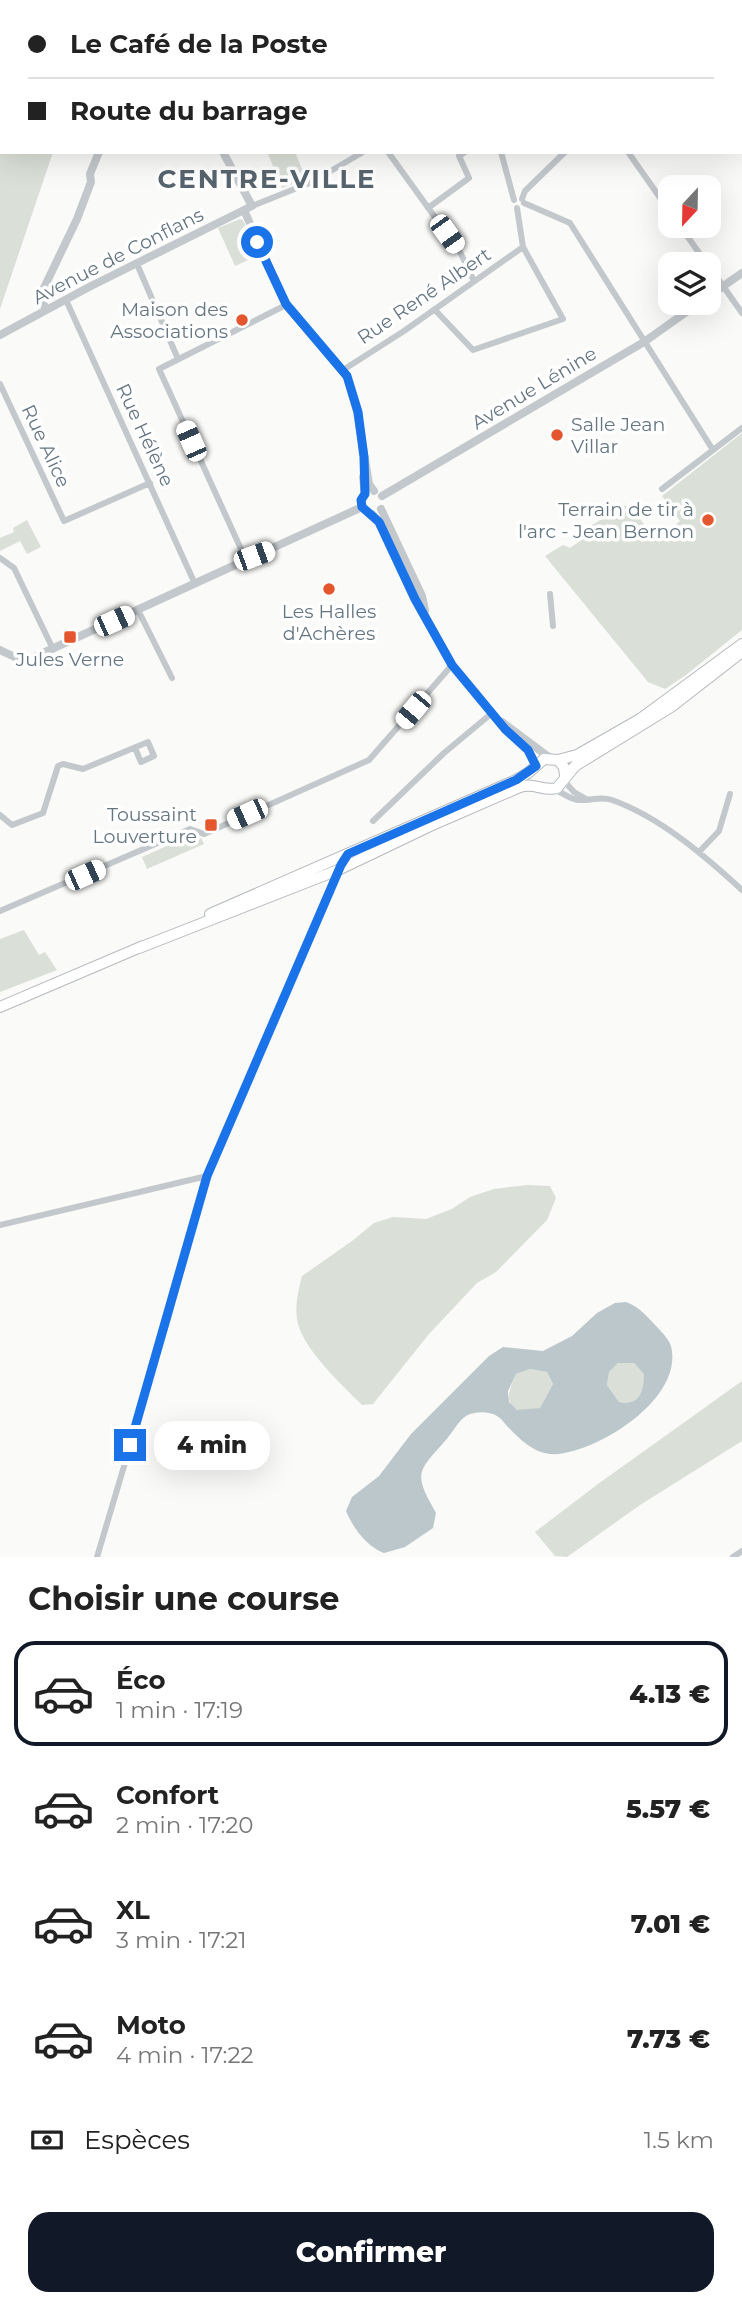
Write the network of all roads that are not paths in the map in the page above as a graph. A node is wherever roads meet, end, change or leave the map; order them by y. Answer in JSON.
{"nodes":[{"id":1,"x":98,"y":154,"type":"edge"},
{"id":2,"x":224,"y":154,"type":"edge"},
{"id":3,"x":355,"y":154,"type":"edge"},
{"id":4,"x":389,"y":154,"type":"edge"},
{"id":5,"x":462,"y":154,"type":"edge"},
{"id":6,"x":502,"y":154,"type":"edge"},
{"id":7,"x":563,"y":154,"type":"edge"},
{"id":8,"x":629,"y":154,"type":"edge"},
{"id":9,"x":658,"y":195,"type":"edge"},
{"id":10,"x":523,"y":201,"type":"junction"},
{"id":11,"x":515,"y":204,"type":"junction"},
{"id":12,"x":248,"y":208,"type":"junction"},
{"id":13,"x":428,"y":208,"type":"junction"},
{"id":14,"x":523,"y":247,"type":"junction"},
{"id":15,"x":137,"y":264,"type":"junction"},
{"id":16,"x":742,"y":273,"type":"edge"},
{"id":17,"x":474,"y":281,"type":"junction"},
{"id":18,"x":721,"y":283,"type":"edge"},
{"id":19,"x":723,"y":286,"type":"junction"},
{"id":20,"x":65,"y":300,"type":"junction"},
{"id":21,"x":286,"y":304,"type":"junction"},
{"id":22,"x":46,"y":310,"type":"junction"},
{"id":23,"x":435,"y":310,"type":"junction"},
{"id":24,"x":742,"y":313,"type":"edge"},
{"id":25,"x":682,"y":315,"type":"edge"},
{"id":26,"x":0,"y":335,"type":"edge"},
{"id":27,"x":644,"y":342,"type":"junction"},
{"id":28,"x":178,"y":359,"type":"junction"},
{"id":29,"x":343,"y":370,"type":"junction"},
{"id":30,"x":0,"y":384,"type":"edge"},
{"id":31,"x":742,"y":428,"type":"edge"},
{"id":32,"x":713,"y":450,"type":"junction"},
{"id":33,"x":150,"y":483,"type":"junction"},
{"id":34,"x":662,"y":489,"type":"dead end"},
{"id":35,"x":374,"y":494,"type":"junction"},
{"id":36,"x":362,"y":507,"type":"junction"},
{"id":37,"x":382,"y":509,"type":"junction"},
{"id":38,"x":372,"y":514,"type":"junction"},
{"id":39,"x":0,"y":558,"type":"edge"},
{"id":40,"x":246,"y":560,"type":"junction"},
{"id":41,"x":195,"y":584,"type":"junction"},
{"id":42,"x":550,"y":594,"type":"dead end"},
{"id":43,"x":138,"y":610,"type":"junction"},
{"id":44,"x":427,"y":620,"type":"junction"},
{"id":45,"x":553,"y":626,"type":"dead end"},
{"id":46,"x":742,"y":644,"type":"edge"},
{"id":47,"x":53,"y":649,"type":"junction"},
{"id":48,"x":0,"y":650,"type":"edge"},
{"id":49,"x":742,"y":652,"type":"edge"},
{"id":50,"x":452,"y":665,"type":"junction"},
{"id":51,"x":172,"y":678,"type":"dead end"},
{"id":52,"x":495,"y":717,"type":"junction"},
{"id":53,"x":135,"y":748,"type":"dead end"},
{"id":54,"x":556,"y":760,"type":"junction"},
{"id":55,"x":535,"y":767,"type":"junction"},
{"id":56,"x":564,"y":778,"type":"junction"},
{"id":57,"x":538,"y":785,"type":"junction"},
{"id":58,"x":552,"y":790,"type":"junction"},
{"id":59,"x":730,"y":794,"type":"dead end"},
{"id":60,"x":586,"y":799,"type":"junction"},
{"id":61,"x":1,"y":817,"type":"edge"},
{"id":62,"x":373,"y":821,"type":"dead end"},
{"id":63,"x":699,"y":852,"type":"junction"},
{"id":64,"x":348,"y":854,"type":"junction"},
{"id":65,"x":338,"y":870,"type":"junction"},
{"id":66,"x":741,"y":888,"type":"edge"},
{"id":67,"x":0,"y":911,"type":"edge"},
{"id":68,"x":139,"y":948,"type":"junction"},
{"id":69,"x":0,"y":1007,"type":"edge"},
{"id":70,"x":207,"y":1176,"type":"junction"},
{"id":71,"x":0,"y":1225,"type":"edge"},
{"id":72,"x":742,"y":1551,"type":"edge"},
{"id":73,"x":96,"y":1557,"type":"edge"},
{"id":74,"x":733,"y":1557,"type":"edge"}],
"edges":[{"from":1,"to":22,"type":"street"},
{"from":2,"to":12,"type":"street"},
{"from":3,"to":12,"type":"street"},
{"from":4,"to":13,"type":"street"},
{"from":5,"to":13,"type":"street"},
{"from":6,"to":11,"type":"street"},
{"from":7,"to":10,"type":"street"},
{"from":8,"to":9,"type":"street"},
{"from":10,"to":11,"type":"street"},
{"from":10,"to":27,"type":"street"},
{"from":11,"to":14,"type":"street"},
{"from":12,"to":15,"type":"street","name":"Avenue de Conflans"},
{"from":12,"to":21,"type":"street"},
{"from":13,"to":17,"type":"street"},
{"from":14,"to":17,"type":"street","name":"Rue René Albert"},
{"from":14,"to":23,"type":"street"},
{"from":15,"to":20,"type":"street","name":"Avenue de Conflans"},
{"from":15,"to":28,"type":"street"},
{"from":16,"to":19,"type":"street"},
{"from":17,"to":23,"type":"street","name":"Rue René Albert"},
{"from":18,"to":19,"type":"street"},
{"from":19,"to":24,"type":"street"},
{"from":20,"to":22,"type":"street","name":"Avenue de Conflans"},
{"from":20,"to":33,"type":"street","name":"Rue Hélène"},
{"from":21,"to":28,"type":"street"},
{"from":21,"to":29,"type":"street"},
{"from":22,"to":26,"type":"street","name":"Avenue de Conflans"},
{"from":23,"to":29,"type":"street","name":"Rue René Albert"},
{"from":25,"to":27,"type":"street","name":"Avenue Lénine"},
{"from":27,"to":32,"type":"street"},
{"from":27,"to":35,"type":"street","name":"Avenue Lénine"},
{"from":28,"to":40,"type":"street"},
{"from":29,"to":35,"type":"street"},
{"from":30,"to":33,"type":"street","name":"Rue Alice"},
{"from":31,"to":32,"type":"street"},
{"from":32,"to":34,"type":"street"},
{"from":33,"to":41,"type":"street","name":"Rue Hélène"},
{"from":35,"to":36,"type":"street"},
{"from":35,"to":37,"type":"street"},
{"from":36,"to":38,"type":"street"},
{"from":36,"to":40,"type":"street"},
{"from":37,"to":38,"type":"street"},
{"from":37,"to":44,"type":"street"},
{"from":38,"to":44,"type":"street"},
{"from":39,"to":47,"type":"street"},
{"from":40,"to":41,"type":"street"},
{"from":41,"to":43,"type":"street"},
{"from":42,"to":45,"type":"street"},
{"from":43,"to":47,"type":"street"},
{"from":43,"to":51,"type":"street"},
{"from":44,"to":50,"type":"street"},
{"from":46,"to":54,"type":"main road"},
{"from":47,"to":48,"type":"street"},
{"from":49,"to":56,"type":"main road"},
{"from":50,"to":52,"type":"street"},
{"from":50,"to":67,"type":"street"},
{"from":52,"to":54,"type":"street"},
{"from":52,"to":55,"type":"street"},
{"from":52,"to":62,"type":"street"},
{"from":53,"to":61,"type":"street"},
{"from":54,"to":55,"type":"main road"},
{"from":54,"to":56,"type":"main road"},
{"from":55,"to":57,"type":"main road"},
{"from":55,"to":64,"type":"main road"},
{"from":56,"to":58,"type":"main road"},
{"from":56,"to":60,"type":"street"},
{"from":57,"to":58,"type":"main road"},
{"from":57,"to":65,"type":"main road"},
{"from":58,"to":60,"type":"street"},
{"from":59,"to":63,"type":"street"},
{"from":60,"to":63,"type":"street"},
{"from":63,"to":66,"type":"street"},
{"from":64,"to":65,"type":"street"},
{"from":64,"to":68,"type":"main road"},
{"from":65,"to":68,"type":"main road"},
{"from":65,"to":70,"type":"street"},
{"from":68,"to":69,"type":"main road"},
{"from":70,"to":71,"type":"street"},
{"from":70,"to":73,"type":"street"},
{"from":72,"to":74,"type":"street"}]}
